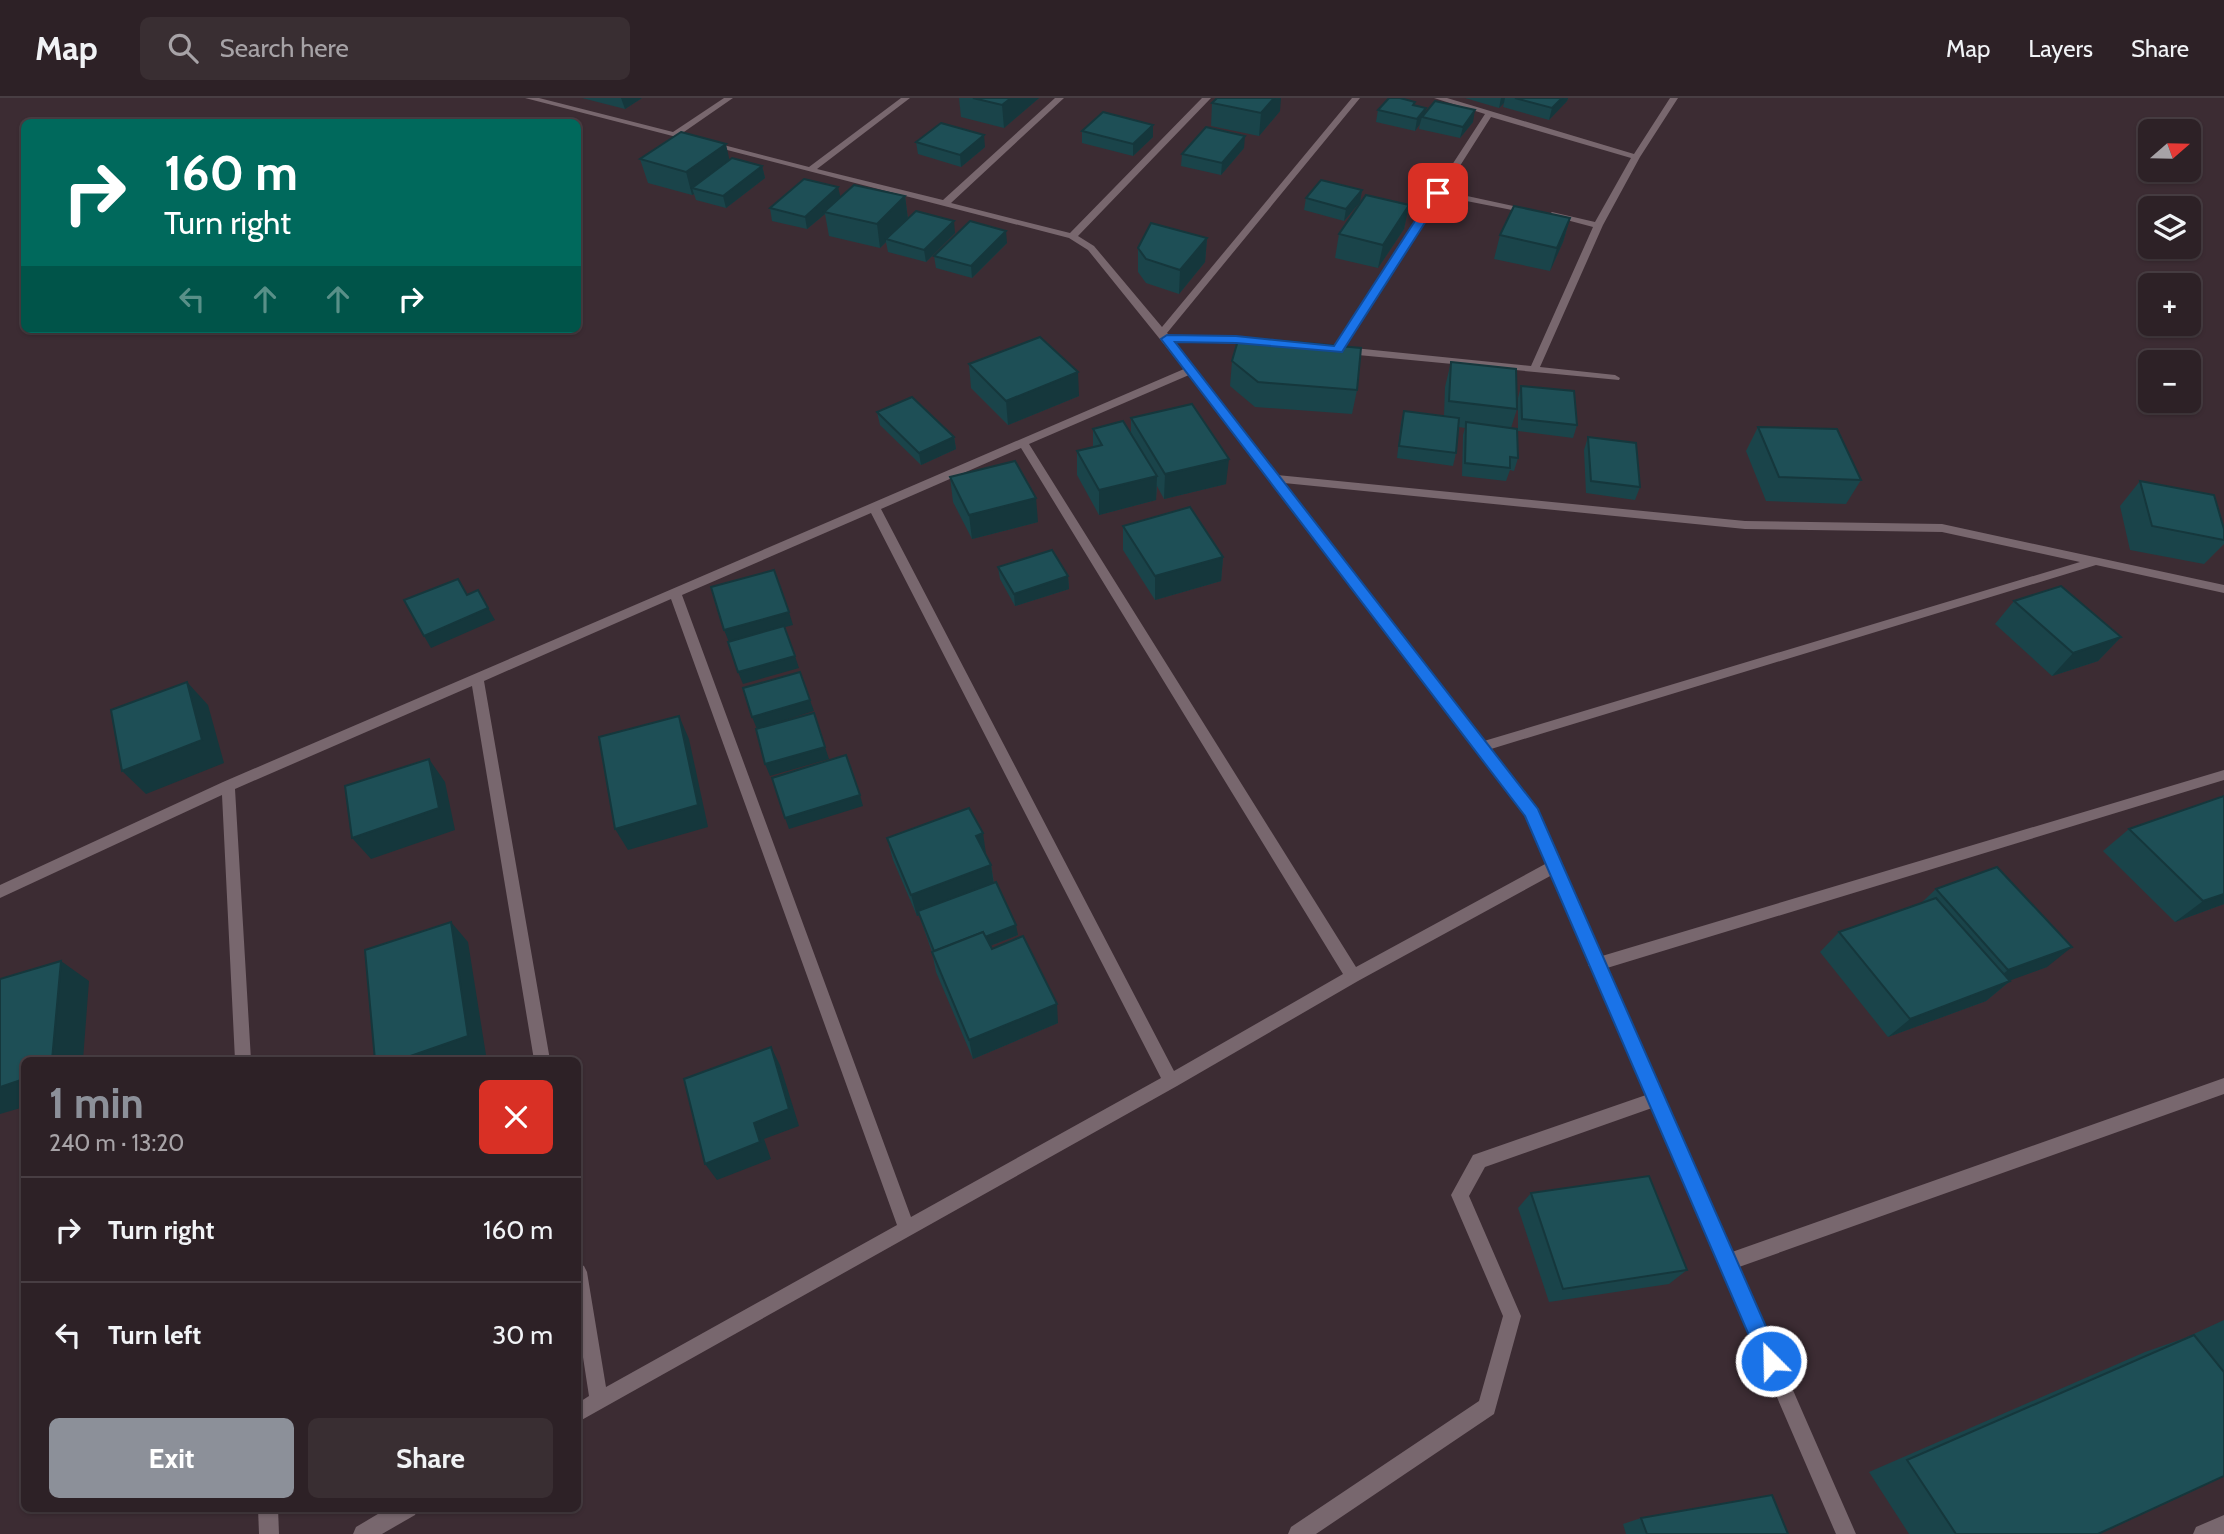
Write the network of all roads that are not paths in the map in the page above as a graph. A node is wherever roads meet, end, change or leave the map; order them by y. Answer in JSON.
{"nodes":[{"id":1,"x":529,"y":98,"type":"edge"},
{"id":2,"x":729,"y":98,"type":"edge"},
{"id":3,"x":906,"y":98,"type":"edge"},
{"id":4,"x":1060,"y":98,"type":"edge"},
{"id":5,"x":1207,"y":98,"type":"edge"},
{"id":6,"x":1356,"y":98,"type":"edge"},
{"id":7,"x":1438,"y":98,"type":"edge"},
{"id":8,"x":1674,"y":98,"type":"edge"},
{"id":9,"x":553,"y":101,"type":"edge"},
{"id":10,"x":1489,"y":114,"type":"junction"},
{"id":11,"x":674,"y":135,"type":"junction"},
{"id":12,"x":1636,"y":157,"type":"junction"},
{"id":13,"x":810,"y":170,"type":"junction"},
{"id":14,"x":1438,"y":193,"type":"junction"},
{"id":15,"x":944,"y":204,"type":"junction"},
{"id":16,"x":1598,"y":225,"type":"junction"},
{"id":17,"x":1072,"y":236,"type":"junction"},
{"id":18,"x":1164,"y":336,"type":"junction"},
{"id":19,"x":1262,"y":342,"type":"edge"},
{"id":20,"x":1325,"y":349,"type":"edge"},
{"id":21,"x":1338,"y":350,"type":"junction"},
{"id":22,"x":1191,"y":370,"type":"junction"},
{"id":23,"x":1534,"y":370,"type":"junction"},
{"id":24,"x":1615,"y":378,"type":"dead end"},
{"id":25,"x":1023,"y":443,"type":"junction"},
{"id":26,"x":1272,"y":478,"type":"junction"},
{"id":27,"x":874,"y":507,"type":"junction"},
{"id":28,"x":2095,"y":561,"type":"junction"},
{"id":29,"x":2224,"y":589,"type":"edge"},
{"id":30,"x":675,"y":593,"type":"junction"},
{"id":31,"x":477,"y":678,"type":"junction"},
{"id":32,"x":1481,"y":747,"type":"junction"},
{"id":33,"x":2224,"y":775,"type":"edge"},
{"id":34,"x":228,"y":786,"type":"junction"},
{"id":35,"x":1553,"y":867,"type":"junction"},
{"id":36,"x":0,"y":892,"type":"edge"},
{"id":37,"x":1597,"y":965,"type":"junction"},
{"id":38,"x":1353,"y":976,"type":"junction"},
{"id":39,"x":243,"y":1057,"type":"edge"},
{"id":40,"x":541,"y":1057,"type":"edge"},
{"id":41,"x":1171,"y":1081,"type":"junction"},
{"id":42,"x":2224,"y":1086,"type":"edge"},
{"id":43,"x":1656,"y":1099,"type":"junction"},
{"id":44,"x":907,"y":1228,"type":"junction"},
{"id":45,"x":1728,"y":1262,"type":"junction"},
{"id":46,"x":581,"y":1290,"type":"edge"},
{"id":47,"x":599,"y":1400,"type":"junction"},
{"id":48,"x":581,"y":1411,"type":"edge"},
{"id":49,"x":268,"y":1512,"type":"edge"},
{"id":50,"x":401,"y":1512,"type":"edge"},
{"id":51,"x":2224,"y":1525,"type":"edge"},
{"id":52,"x":270,"y":1534,"type":"edge"},
{"id":53,"x":363,"y":1534,"type":"edge"},
{"id":54,"x":1298,"y":1534,"type":"edge"},
{"id":55,"x":1846,"y":1534,"type":"edge"},
{"id":56,"x":2203,"y":1534,"type":"edge"}],
"edges":[{"from":1,"to":9,"type":"street"},
{"from":2,"to":11,"type":"street"},
{"from":3,"to":13,"type":"street"},
{"from":4,"to":15,"type":"street"},
{"from":5,"to":17,"type":"street"},
{"from":6,"to":18,"type":"street"},
{"from":7,"to":10,"type":"street"},
{"from":8,"to":12,"type":"street"},
{"from":9,"to":11,"type":"street"},
{"from":10,"to":12,"type":"street"},
{"from":10,"to":14,"type":"street"},
{"from":11,"to":13,"type":"street"},
{"from":12,"to":16,"type":"street"},
{"from":13,"to":15,"type":"street"},
{"from":14,"to":16,"type":"street"},
{"from":14,"to":21,"type":"street"},
{"from":15,"to":17,"type":"street"},
{"from":16,"to":23,"type":"street"},
{"from":17,"to":18,"type":"street"},
{"from":18,"to":19,"type":"street"},
{"from":18,"to":22,"type":"street"},
{"from":20,"to":21,"type":"street"},
{"from":21,"to":23,"type":"street"},
{"from":22,"to":25,"type":"street"},
{"from":22,"to":26,"type":"street"},
{"from":23,"to":24,"type":"street"},
{"from":25,"to":27,"type":"street"},
{"from":25,"to":38,"type":"street"},
{"from":26,"to":28,"type":"street"},
{"from":26,"to":32,"type":"street"},
{"from":27,"to":30,"type":"street"},
{"from":27,"to":41,"type":"street"},
{"from":28,"to":29,"type":"street"},
{"from":28,"to":32,"type":"street"},
{"from":30,"to":31,"type":"street"},
{"from":30,"to":44,"type":"street"},
{"from":31,"to":34,"type":"street"},
{"from":31,"to":40,"type":"street"},
{"from":32,"to":35,"type":"street"},
{"from":33,"to":37,"type":"street"},
{"from":34,"to":36,"type":"street"},
{"from":34,"to":39,"type":"street"},
{"from":35,"to":37,"type":"street"},
{"from":35,"to":38,"type":"street"},
{"from":37,"to":43,"type":"street"},
{"from":38,"to":41,"type":"street"},
{"from":41,"to":44,"type":"street"},
{"from":42,"to":45,"type":"street"},
{"from":43,"to":45,"type":"street"},
{"from":43,"to":54,"type":"street"},
{"from":44,"to":47,"type":"street"},
{"from":45,"to":55,"type":"street"},
{"from":46,"to":47,"type":"street"},
{"from":47,"to":48,"type":"street"},
{"from":49,"to":52,"type":"street"},
{"from":50,"to":53,"type":"street"},
{"from":51,"to":56,"type":"street"}]}
